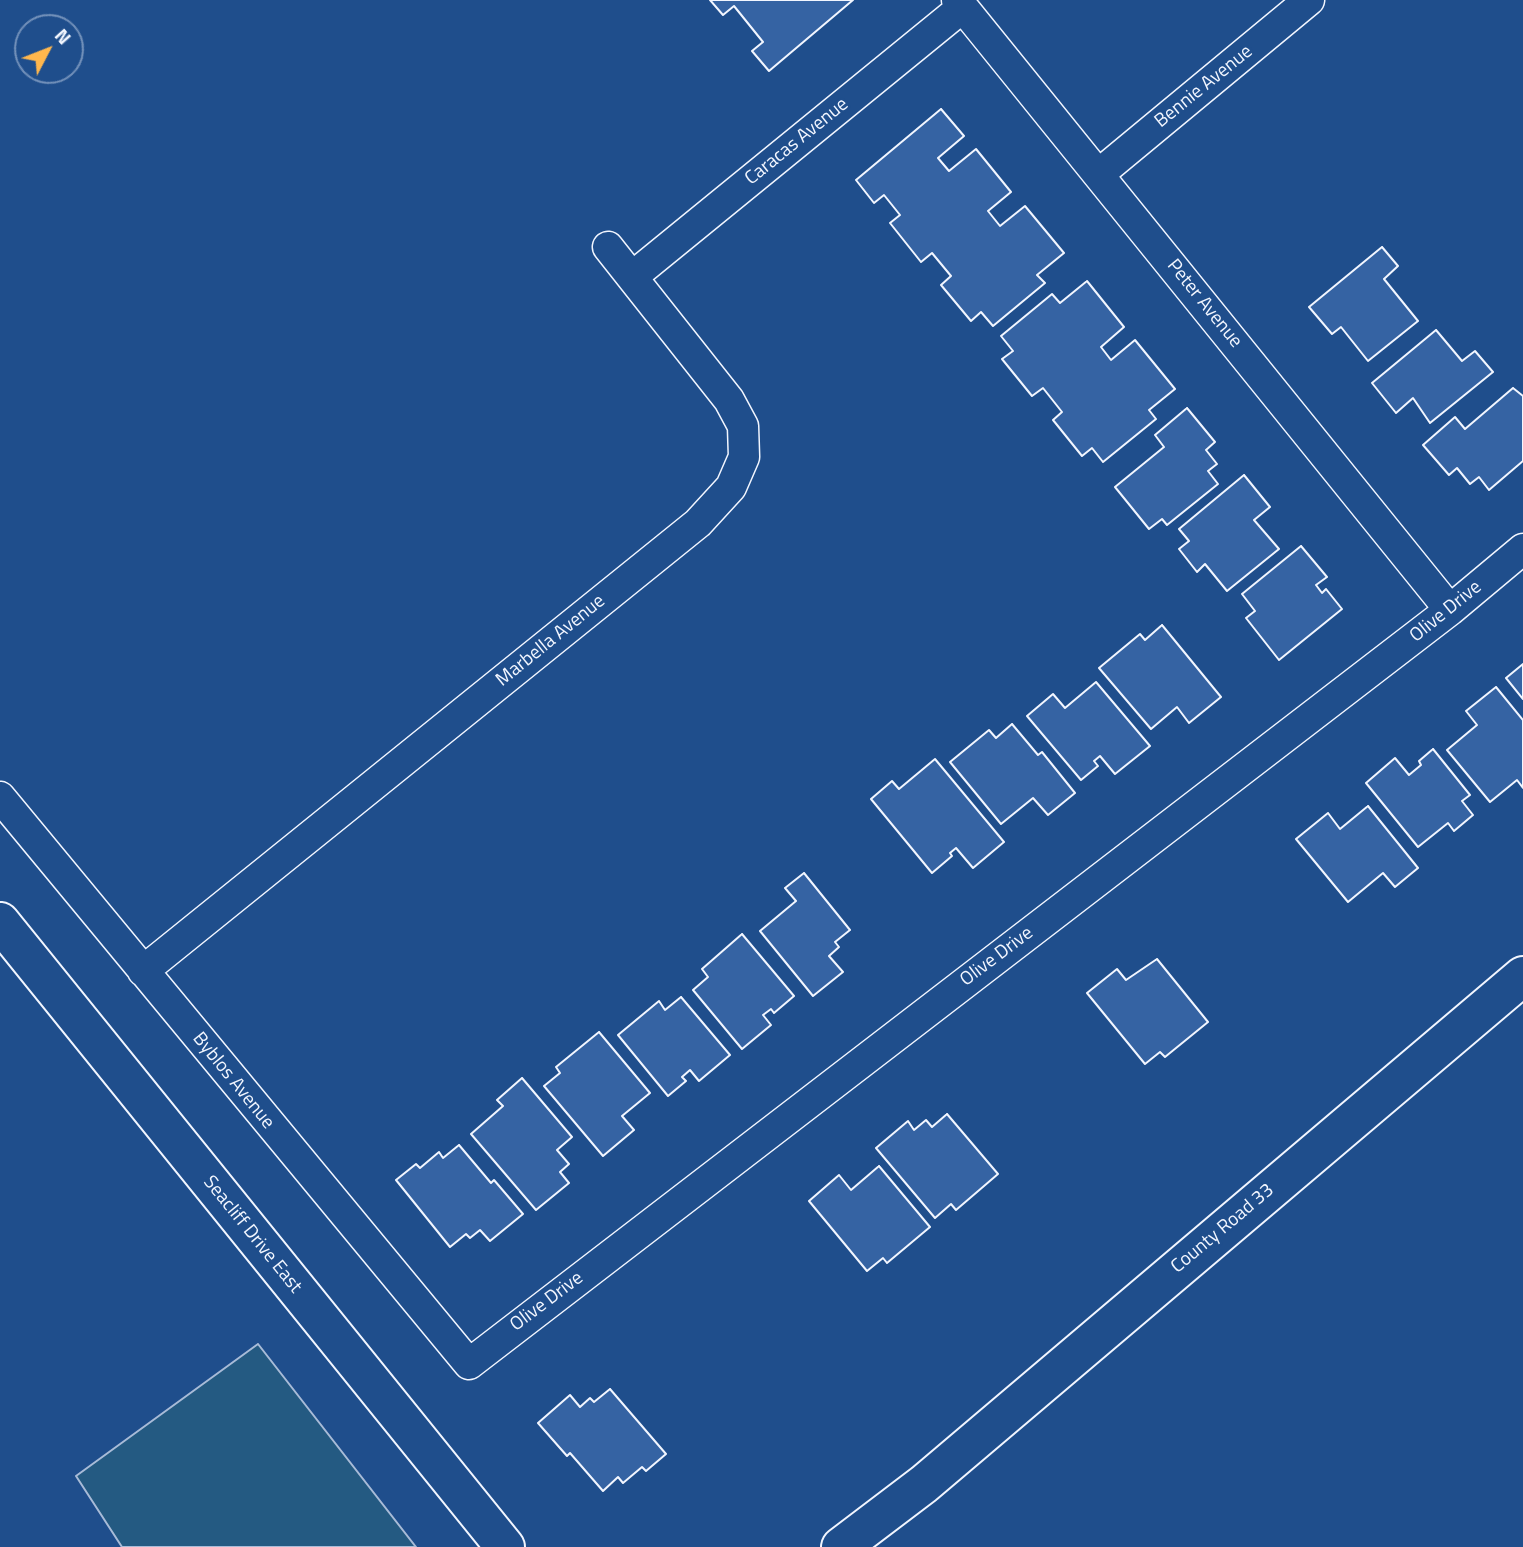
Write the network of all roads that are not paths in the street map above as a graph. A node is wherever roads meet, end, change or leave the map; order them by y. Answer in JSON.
{"nodes":[{"id":1,"x":1309,"y":0,"type":"edge"},
{"id":2,"x":960,"y":4,"type":"edge"},
{"id":3,"x":1099,"y":174,"type":"junction"},
{"id":4,"x":608,"y":247,"type":"dead end"},
{"id":5,"x":632,"y":277,"type":"junction"},
{"id":6,"x":1523,"y":549,"type":"edge"},
{"id":7,"x":1450,"y":610,"type":"junction"},
{"id":8,"x":0,"y":797,"type":"edge"},
{"id":9,"x":0,"y":922,"type":"edge"},
{"id":10,"x":143,"y":971,"type":"junction"},
{"id":11,"x":1523,"y":976,"type":"edge"},
{"id":12,"x":468,"y":1364,"type":"joint"},
{"id":13,"x":924,"y":1484,"type":"junction"},
{"id":14,"x":505,"y":1547,"type":"edge"},
{"id":15,"x":841,"y":1547,"type":"edge"},
{"id":16,"x":867,"y":1547,"type":"edge"}],
"edges":[{"from":1,"to":3,"type":"street","name":"Bennie Avenue"},
{"from":2,"to":3,"type":"street","name":"Peter Avenue"},
{"from":2,"to":5,"type":"street","name":"Caracas Avenue"},
{"from":3,"to":7,"type":"street","name":"Peter Avenue"},
{"from":4,"to":5,"type":"street","name":"Marbella Avenue"},
{"from":5,"to":10,"type":"street","name":"Marbella Avenue"},
{"from":6,"to":7,"type":"street","name":"Olive Drive"},
{"from":7,"to":12,"type":"street","name":"Olive Drive"},
{"from":8,"to":10,"type":"street","name":"Byblos Avenue"},
{"from":9,"to":14,"type":"main road","name":"Seacliff Drive East"},
{"from":10,"to":12,"type":"street","name":"Byblos Avenue"},
{"from":11,"to":13,"type":"main road","name":"County Road 33"},
{"from":13,"to":15,"type":"main road","name":"County Road 33"},
{"from":13,"to":16,"type":"main road","name":"County Road 33"}]}
